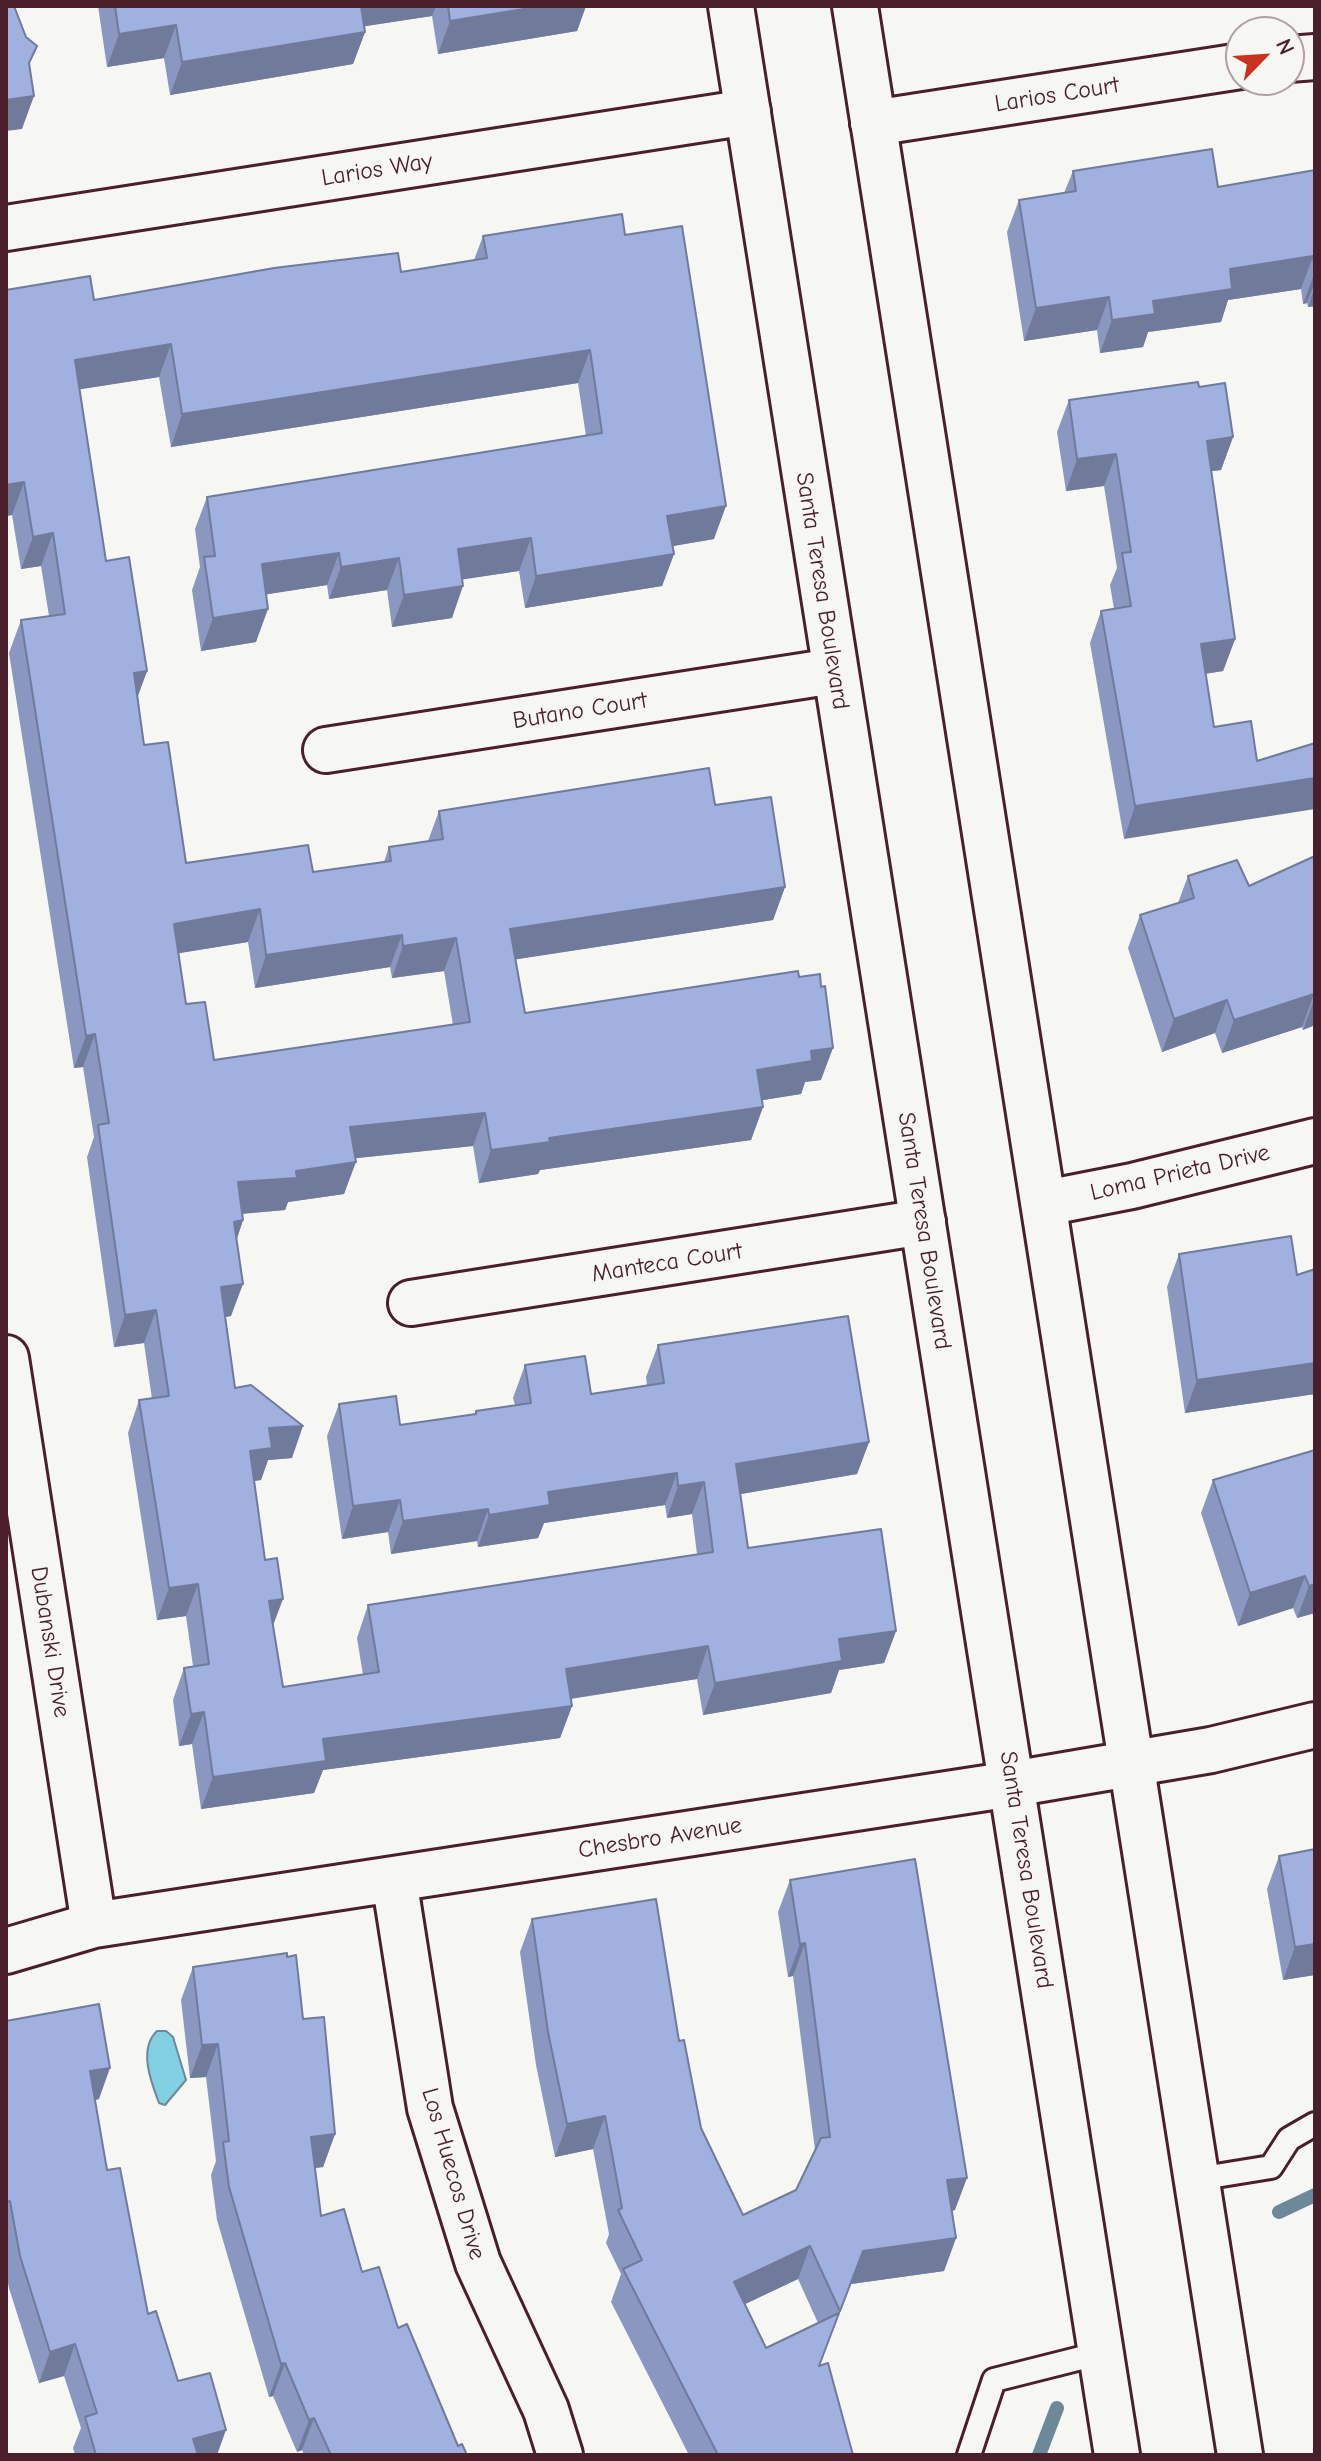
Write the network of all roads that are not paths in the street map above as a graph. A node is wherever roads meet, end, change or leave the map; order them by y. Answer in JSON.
{"nodes":[{"id":1,"x":731,"y":6,"type":"edge"},
{"id":2,"x":855,"y":6,"type":"edge"},
{"id":3,"x":1225,"y":68,"type":"edge"},
{"id":4,"x":748,"y":112,"type":"junction"},
{"id":5,"x":873,"y":123,"type":"junction"},
{"id":6,"x":6,"y":228,"type":"edge"},
{"id":7,"x":834,"y":671,"type":"junction"},
{"id":8,"x":326,"y":750,"type":"dead end"},
{"id":9,"x":1315,"y":1141,"type":"edge"},
{"id":10,"x":1045,"y":1203,"type":"junction"},
{"id":11,"x":923,"y":1222,"type":"junction"},
{"id":12,"x":411,"y":1303,"type":"dead end"},
{"id":13,"x":6,"y":1358,"type":"edge"},
{"id":14,"x":1315,"y":1725,"type":"edge"},
{"id":15,"x":1132,"y":1763,"type":"junction"},
{"id":16,"x":1012,"y":1784,"type":"junction"},
{"id":17,"x":394,"y":1879,"type":"junction"},
{"id":18,"x":94,"y":1925,"type":"junction"},
{"id":19,"x":6,"y":1951,"type":"edge"},
{"id":20,"x":1315,"y":2124,"type":"edge"},
{"id":21,"x":1197,"y":2179,"type":"junction"},
{"id":22,"x":1101,"y":2353,"type":"junction"},
{"id":23,"x":560,"y":2455,"type":"edge"},
{"id":24,"x":969,"y":2455,"type":"edge"},
{"id":25,"x":1117,"y":2455,"type":"edge"},
{"id":26,"x":1240,"y":2455,"type":"edge"}],
"edges":[{"from":1,"to":4,"type":"street","name":"Santa Teresa Boulevard"},
{"from":2,"to":5,"type":"street"},
{"from":3,"to":5,"type":"street","name":"Larios Court"},
{"from":4,"to":6,"type":"street","name":"Larios Way"},
{"from":4,"to":7,"type":"street","name":"Santa Teresa Boulevard"},
{"from":5,"to":10,"type":"street"},
{"from":7,"to":8,"type":"street","name":"Butano Court"},
{"from":7,"to":11,"type":"street","name":"Santa Teresa Boulevard"},
{"from":9,"to":10,"type":"street","name":"Loma Prieta Drive"},
{"from":10,"to":15,"type":"street"},
{"from":11,"to":12,"type":"street","name":"Manteca Court"},
{"from":11,"to":16,"type":"street","name":"Santa Teresa Boulevard"},
{"from":13,"to":18,"type":"street","name":"Dubanski Drive"},
{"from":14,"to":15,"type":"street","name":"Chesbro Avenue"},
{"from":15,"to":16,"type":"street","name":"Chesbro Avenue"},
{"from":15,"to":21,"type":"street"},
{"from":16,"to":17,"type":"street","name":"Chesbro Avenue"},
{"from":16,"to":22,"type":"street","name":"Santa Teresa Boulevard"},
{"from":17,"to":18,"type":"street","name":"Chesbro Avenue"},
{"from":17,"to":23,"type":"street","name":"Los Huecos Drive"},
{"from":18,"to":19,"type":"street","name":"Chesbro Avenue"},
{"from":20,"to":21,"type":"lane"},
{"from":21,"to":26,"type":"street"},
{"from":22,"to":24,"type":"lane"},
{"from":22,"to":25,"type":"street","name":"Santa Teresa Boulevard"}]}
